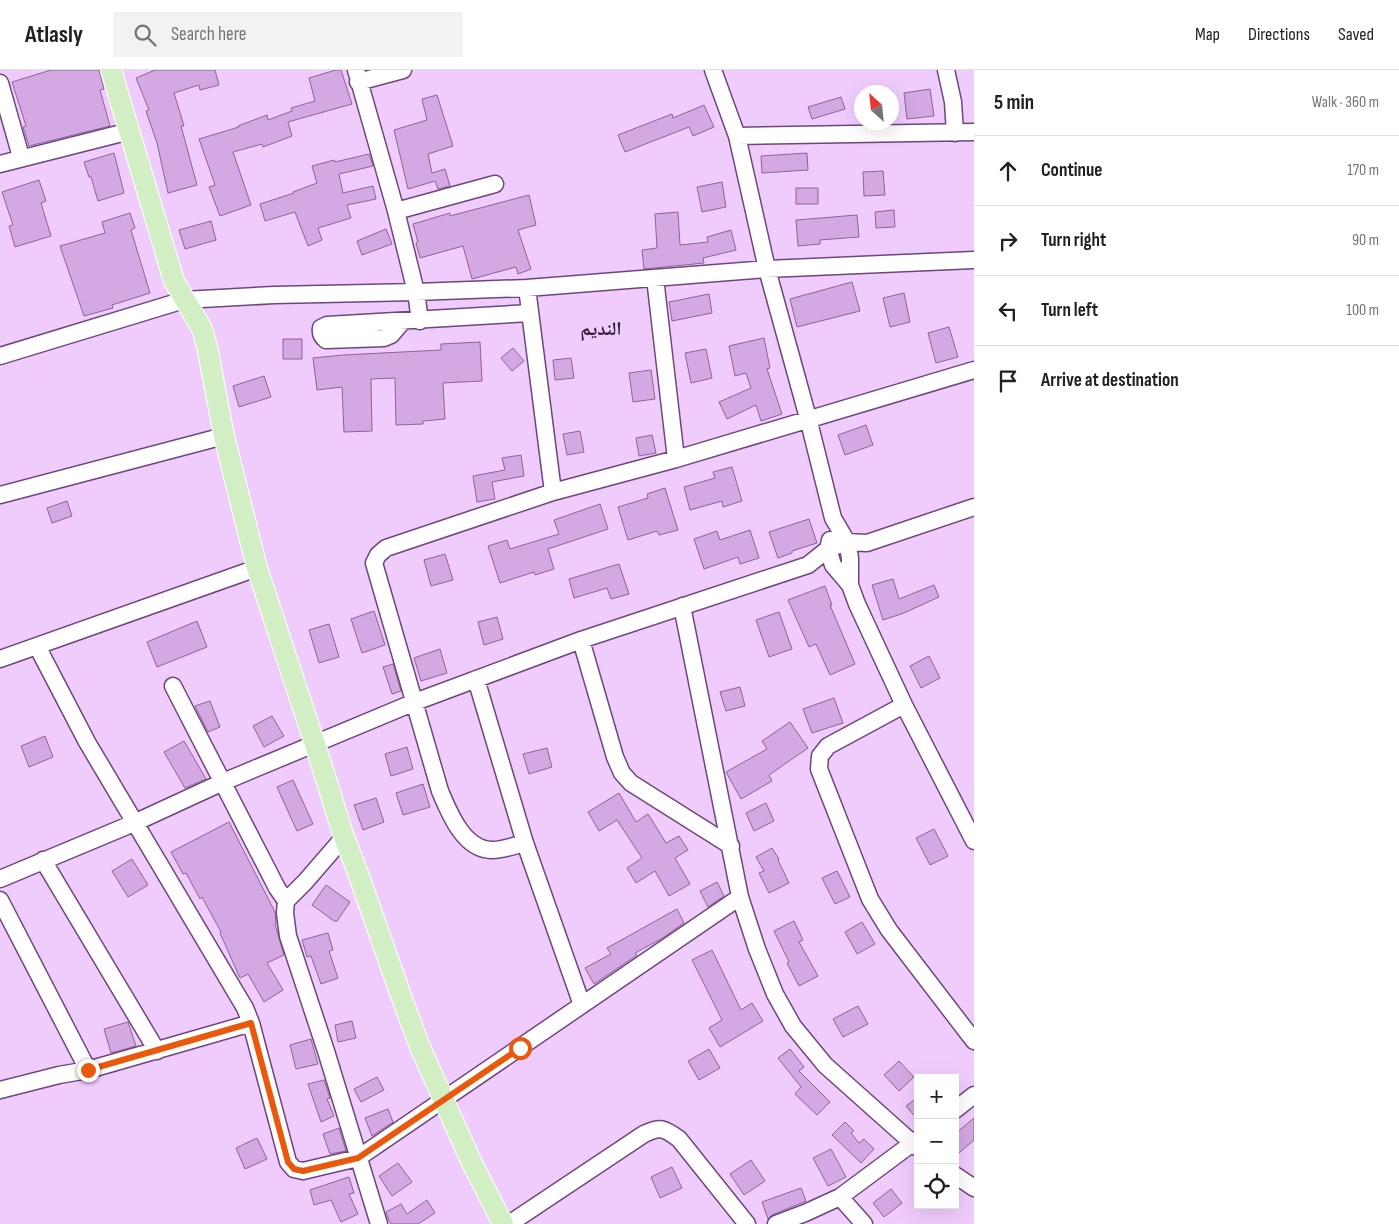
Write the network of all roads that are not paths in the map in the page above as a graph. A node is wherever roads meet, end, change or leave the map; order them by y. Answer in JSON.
{"nodes":[{"id":1,"x":111,"y":70,"type":"edge"},
{"id":2,"x":403,"y":70,"type":"edge"},
{"id":3,"x":713,"y":70,"type":"edge"},
{"id":4,"x":946,"y":70,"type":"edge"},
{"id":5,"x":357,"y":76,"type":"edge"},
{"id":6,"x":0,"y":84,"type":"edge"},
{"id":7,"x":130,"y":131,"type":"junction"},
{"id":8,"x":974,"y":132,"type":"edge"},
{"id":9,"x":955,"y":133,"type":"junction"},
{"id":10,"x":737,"y":136,"type":"junction"},
{"id":11,"x":22,"y":158,"type":"junction"},
{"id":12,"x":0,"y":164,"type":"edge"},
{"id":13,"x":495,"y":184,"type":"dead end"},
{"id":14,"x":396,"y":211,"type":"junction"},
{"id":15,"x":974,"y":260,"type":"edge"},
{"id":16,"x":766,"y":269,"type":"junction"},
{"id":17,"x":655,"y":278,"type":"junction"},
{"id":18,"x":527,"y":288,"type":"junction"},
{"id":19,"x":416,"y":292,"type":"junction"},
{"id":20,"x":184,"y":300,"type":"junction"},
{"id":21,"x":530,"y":313,"type":"junction"},
{"id":22,"x":420,"y":321,"type":"junction"},
{"id":23,"x":403,"y":322,"type":"dead end"},
{"id":24,"x":0,"y":356,"type":"edge"},
{"id":25,"x":974,"y":370,"type":"edge"},
{"id":26,"x":808,"y":418,"type":"junction"},
{"id":27,"x":224,"y":436,"type":"junction"},
{"id":28,"x":676,"y":459,"type":"junction"},
{"id":29,"x":553,"y":492,"type":"junction"},
{"id":30,"x":0,"y":495,"type":"edge"},
{"id":31,"x":974,"y":507,"type":"edge"},
{"id":32,"x":833,"y":518,"type":"junction"},
{"id":33,"x":846,"y":542,"type":"junction"},
{"id":34,"x":868,"y":543,"type":"junction"},
{"id":35,"x":828,"y":549,"type":"junction"},
{"id":36,"x":850,"y":558,"type":"junction"},
{"id":37,"x":808,"y":564,"type":"junction"},
{"id":38,"x":832,"y":565,"type":"junction"},
{"id":39,"x":257,"y":568,"type":"junction"},
{"id":40,"x":850,"y":585,"type":"junction"},
{"id":41,"x":682,"y":606,"type":"junction"},
{"id":42,"x":581,"y":640,"type":"junction"},
{"id":43,"x":36,"y":646,"type":"junction"},
{"id":44,"x":0,"y":659,"type":"edge"},
{"id":45,"x":476,"y":679,"type":"junction"},
{"id":46,"x":173,"y":686,"type":"dead end"},
{"id":47,"x":415,"y":702,"type":"junction"},
{"id":48,"x":904,"y":705,"type":"junction"},
{"id":49,"x":315,"y":744,"type":"junction"},
{"id":50,"x":223,"y":782,"type":"junction"},
{"id":51,"x":134,"y":823,"type":"junction"},
{"id":52,"x":344,"y":837,"type":"junction"},
{"id":53,"x":974,"y":842,"type":"edge"},
{"id":54,"x":525,"y":843,"type":"junction"},
{"id":55,"x":731,"y":846,"type":"junction"},
{"id":56,"x":43,"y":860,"type":"junction"},
{"id":57,"x":0,"y":879,"type":"edge"},
{"id":58,"x":740,"y":897,"type":"junction"},
{"id":59,"x":0,"y":900,"type":"edge"},
{"id":60,"x":286,"y":901,"type":"junction"},
{"id":61,"x":582,"y":1005,"type":"junction"},
{"id":62,"x":251,"y":1023,"type":"junction"},
{"id":63,"x":974,"y":1041,"type":"edge"},
{"id":64,"x":157,"y":1051,"type":"junction"},
{"id":65,"x":88,"y":1070,"type":"junction"},
{"id":66,"x":0,"y":1090,"type":"edge"},
{"id":67,"x":974,"y":1095,"type":"edge"},
{"id":68,"x":443,"y":1100,"type":"junction"},
{"id":69,"x":959,"y":1107,"type":"edge"},
{"id":70,"x":914,"y":1141,"type":"edge"},
{"id":71,"x":914,"y":1144,"type":"edge"},
{"id":72,"x":358,"y":1158,"type":"junction"},
{"id":73,"x":959,"y":1178,"type":"edge"},
{"id":74,"x":974,"y":1188,"type":"edge"},
{"id":75,"x":840,"y":1197,"type":"junction"},
{"id":76,"x":379,"y":1224,"type":"edge"},
{"id":77,"x":503,"y":1224,"type":"edge"},
{"id":78,"x":509,"y":1224,"type":"edge"},
{"id":79,"x":747,"y":1224,"type":"edge"},
{"id":80,"x":776,"y":1224,"type":"edge"},
{"id":81,"x":864,"y":1224,"type":"edge"}],
"edges":[{"from":1,"to":7,"type":"main road"},
{"from":2,"to":5,"type":"street"},
{"from":3,"to":10,"type":"street"},
{"from":4,"to":9,"type":"street"},
{"from":5,"to":14,"type":"street"},
{"from":6,"to":11,"type":"street"},
{"from":7,"to":11,"type":"street"},
{"from":7,"to":20,"type":"main road"},
{"from":8,"to":9,"type":"street"},
{"from":9,"to":10,"type":"street"},
{"from":10,"to":16,"type":"street"},
{"from":11,"to":12,"type":"street"},
{"from":13,"to":14,"type":"street"},
{"from":14,"to":19,"type":"street"},
{"from":15,"to":16,"type":"street"},
{"from":16,"to":17,"type":"street"},
{"from":16,"to":26,"type":"street"},
{"from":17,"to":18,"type":"street"},
{"from":17,"to":28,"type":"street"},
{"from":18,"to":19,"type":"street"},
{"from":18,"to":21,"type":"street"},
{"from":19,"to":20,"type":"street"},
{"from":19,"to":22,"type":"street"},
{"from":20,"to":24,"type":"street"},
{"from":20,"to":27,"type":"main road"},
{"from":21,"to":22,"type":"street"},
{"from":21,"to":29,"type":"street"},
{"from":22,"to":23,"type":"street"},
{"from":25,"to":26,"type":"street"},
{"from":26,"to":28,"type":"street"},
{"from":26,"to":32,"type":"street"},
{"from":27,"to":30,"type":"street"},
{"from":27,"to":39,"type":"main road"},
{"from":28,"to":29,"type":"street"},
{"from":29,"to":47,"type":"street"},
{"from":31,"to":34,"type":"street"},
{"from":32,"to":33,"type":"street"},
{"from":32,"to":35,"type":"street"},
{"from":33,"to":34,"type":"street"},
{"from":33,"to":35,"type":"street"},
{"from":33,"to":36,"type":"street"},
{"from":34,"to":36,"type":"street"},
{"from":35,"to":37,"type":"street"},
{"from":35,"to":38,"type":"street"},
{"from":36,"to":38,"type":"street"},
{"from":36,"to":40,"type":"street"},
{"from":37,"to":38,"type":"street"},
{"from":37,"to":41,"type":"street"},
{"from":38,"to":40,"type":"street"},
{"from":39,"to":43,"type":"street"},
{"from":39,"to":49,"type":"main road"},
{"from":40,"to":48,"type":"street"},
{"from":41,"to":42,"type":"street"},
{"from":41,"to":55,"type":"street"},
{"from":42,"to":45,"type":"street"},
{"from":42,"to":55,"type":"street"},
{"from":43,"to":44,"type":"street"},
{"from":43,"to":51,"type":"street"},
{"from":45,"to":47,"type":"street"},
{"from":45,"to":54,"type":"street"},
{"from":46,"to":50,"type":"street"},
{"from":47,"to":49,"type":"street"},
{"from":47,"to":54,"type":"street"},
{"from":48,"to":53,"type":"street"},
{"from":48,"to":63,"type":"street"},
{"from":49,"to":50,"type":"street"},
{"from":49,"to":52,"type":"main road"},
{"from":50,"to":51,"type":"street"},
{"from":50,"to":60,"type":"street"},
{"from":51,"to":56,"type":"street"},
{"from":51,"to":62,"type":"street"},
{"from":52,"to":60,"type":"street"},
{"from":52,"to":68,"type":"main road"},
{"from":54,"to":61,"type":"street"},
{"from":55,"to":58,"type":"street"},
{"from":56,"to":57,"type":"street"},
{"from":56,"to":64,"type":"street"},
{"from":58,"to":61,"type":"street"},
{"from":58,"to":70,"type":"street"},
{"from":59,"to":65,"type":"street"},
{"from":60,"to":72,"type":"street"},
{"from":61,"to":68,"type":"street"},
{"from":62,"to":64,"type":"street"},
{"from":62,"to":72,"type":"street"},
{"from":64,"to":65,"type":"street"},
{"from":65,"to":66,"type":"street"},
{"from":67,"to":69,"type":"street"},
{"from":68,"to":72,"type":"street"},
{"from":68,"to":77,"type":"main road"},
{"from":71,"to":75,"type":"street"},
{"from":72,"to":76,"type":"street"},
{"from":73,"to":74,"type":"street"},
{"from":75,"to":80,"type":"street"},
{"from":75,"to":81,"type":"street"},
{"from":78,"to":79,"type":"street"}]}
